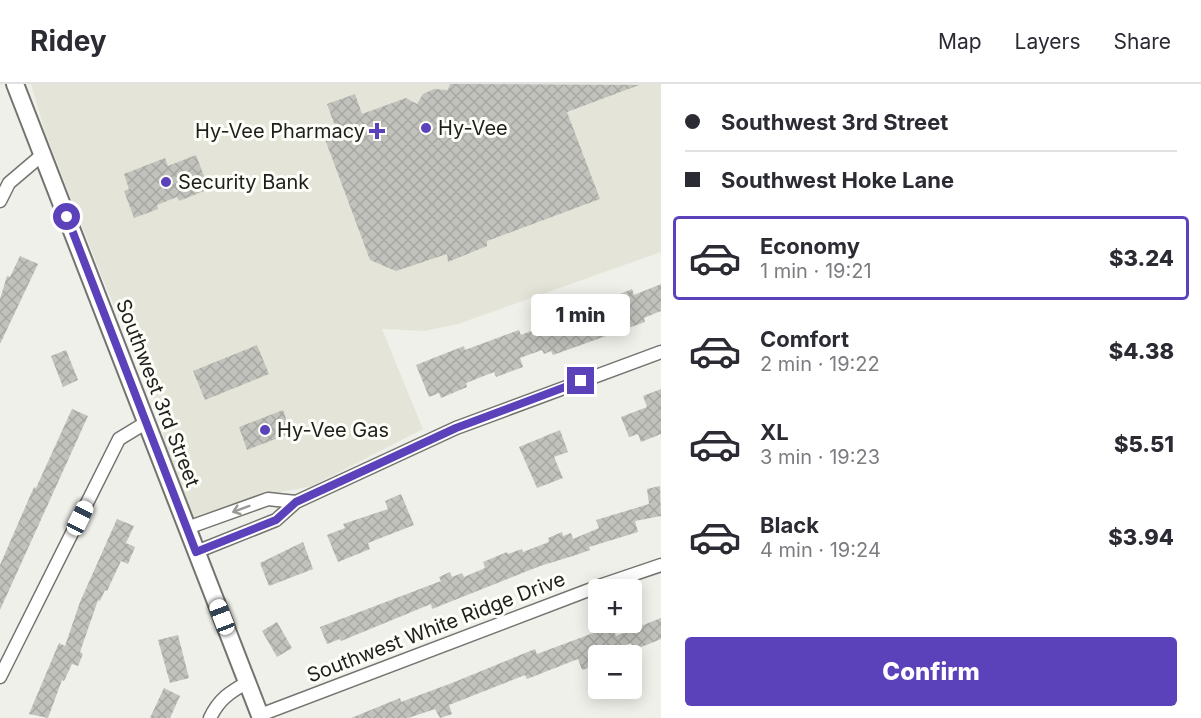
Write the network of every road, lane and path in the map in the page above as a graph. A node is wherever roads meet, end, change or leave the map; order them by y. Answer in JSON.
{"nodes":[{"id":1,"x":15,"y":84,"type":"edge"},
{"id":2,"x":42,"y":154,"type":"junction"},
{"id":3,"x":0,"y":201,"type":"edge"},
{"id":4,"x":661,"y":352,"type":"edge"},
{"id":5,"x":147,"y":422,"type":"junction"},
{"id":6,"x":296,"y":502,"type":"junction"},
{"id":7,"x":187,"y":528,"type":"junction"},
{"id":8,"x":196,"y":552,"type":"junction"},
{"id":9,"x":661,"y":565,"type":"edge"},
{"id":10,"x":0,"y":677,"type":"edge"},
{"id":11,"x":248,"y":682,"type":"junction"},
{"id":12,"x":260,"y":716,"type":"edge"},
{"id":13,"x":210,"y":718,"type":"edge"}],
"edges":[{"from":1,"to":2,"type":"main road","name":"Southwest 3rd Street"},
{"from":2,"to":3,"type":"street"},
{"from":2,"to":5,"type":"main road","name":"Southwest 3rd Street"},
{"from":4,"to":6,"type":"street"},
{"from":5,"to":7,"type":"main road","name":"Southwest 3rd Street"},
{"from":5,"to":10,"type":"street"},
{"from":6,"to":7,"type":"street","one_way":true},
{"from":6,"to":8,"type":"street"},
{"from":7,"to":8,"type":"main road","name":"Southwest 3rd Street"},
{"from":8,"to":11,"type":"main road","name":"Southwest 3rd Street"},
{"from":9,"to":12,"type":"street","name":"Southwest White Ridge Drive"},
{"from":11,"to":12,"type":"main road","name":"Southwest 3rd Street"},
{"from":11,"to":13,"type":"street"}]}
